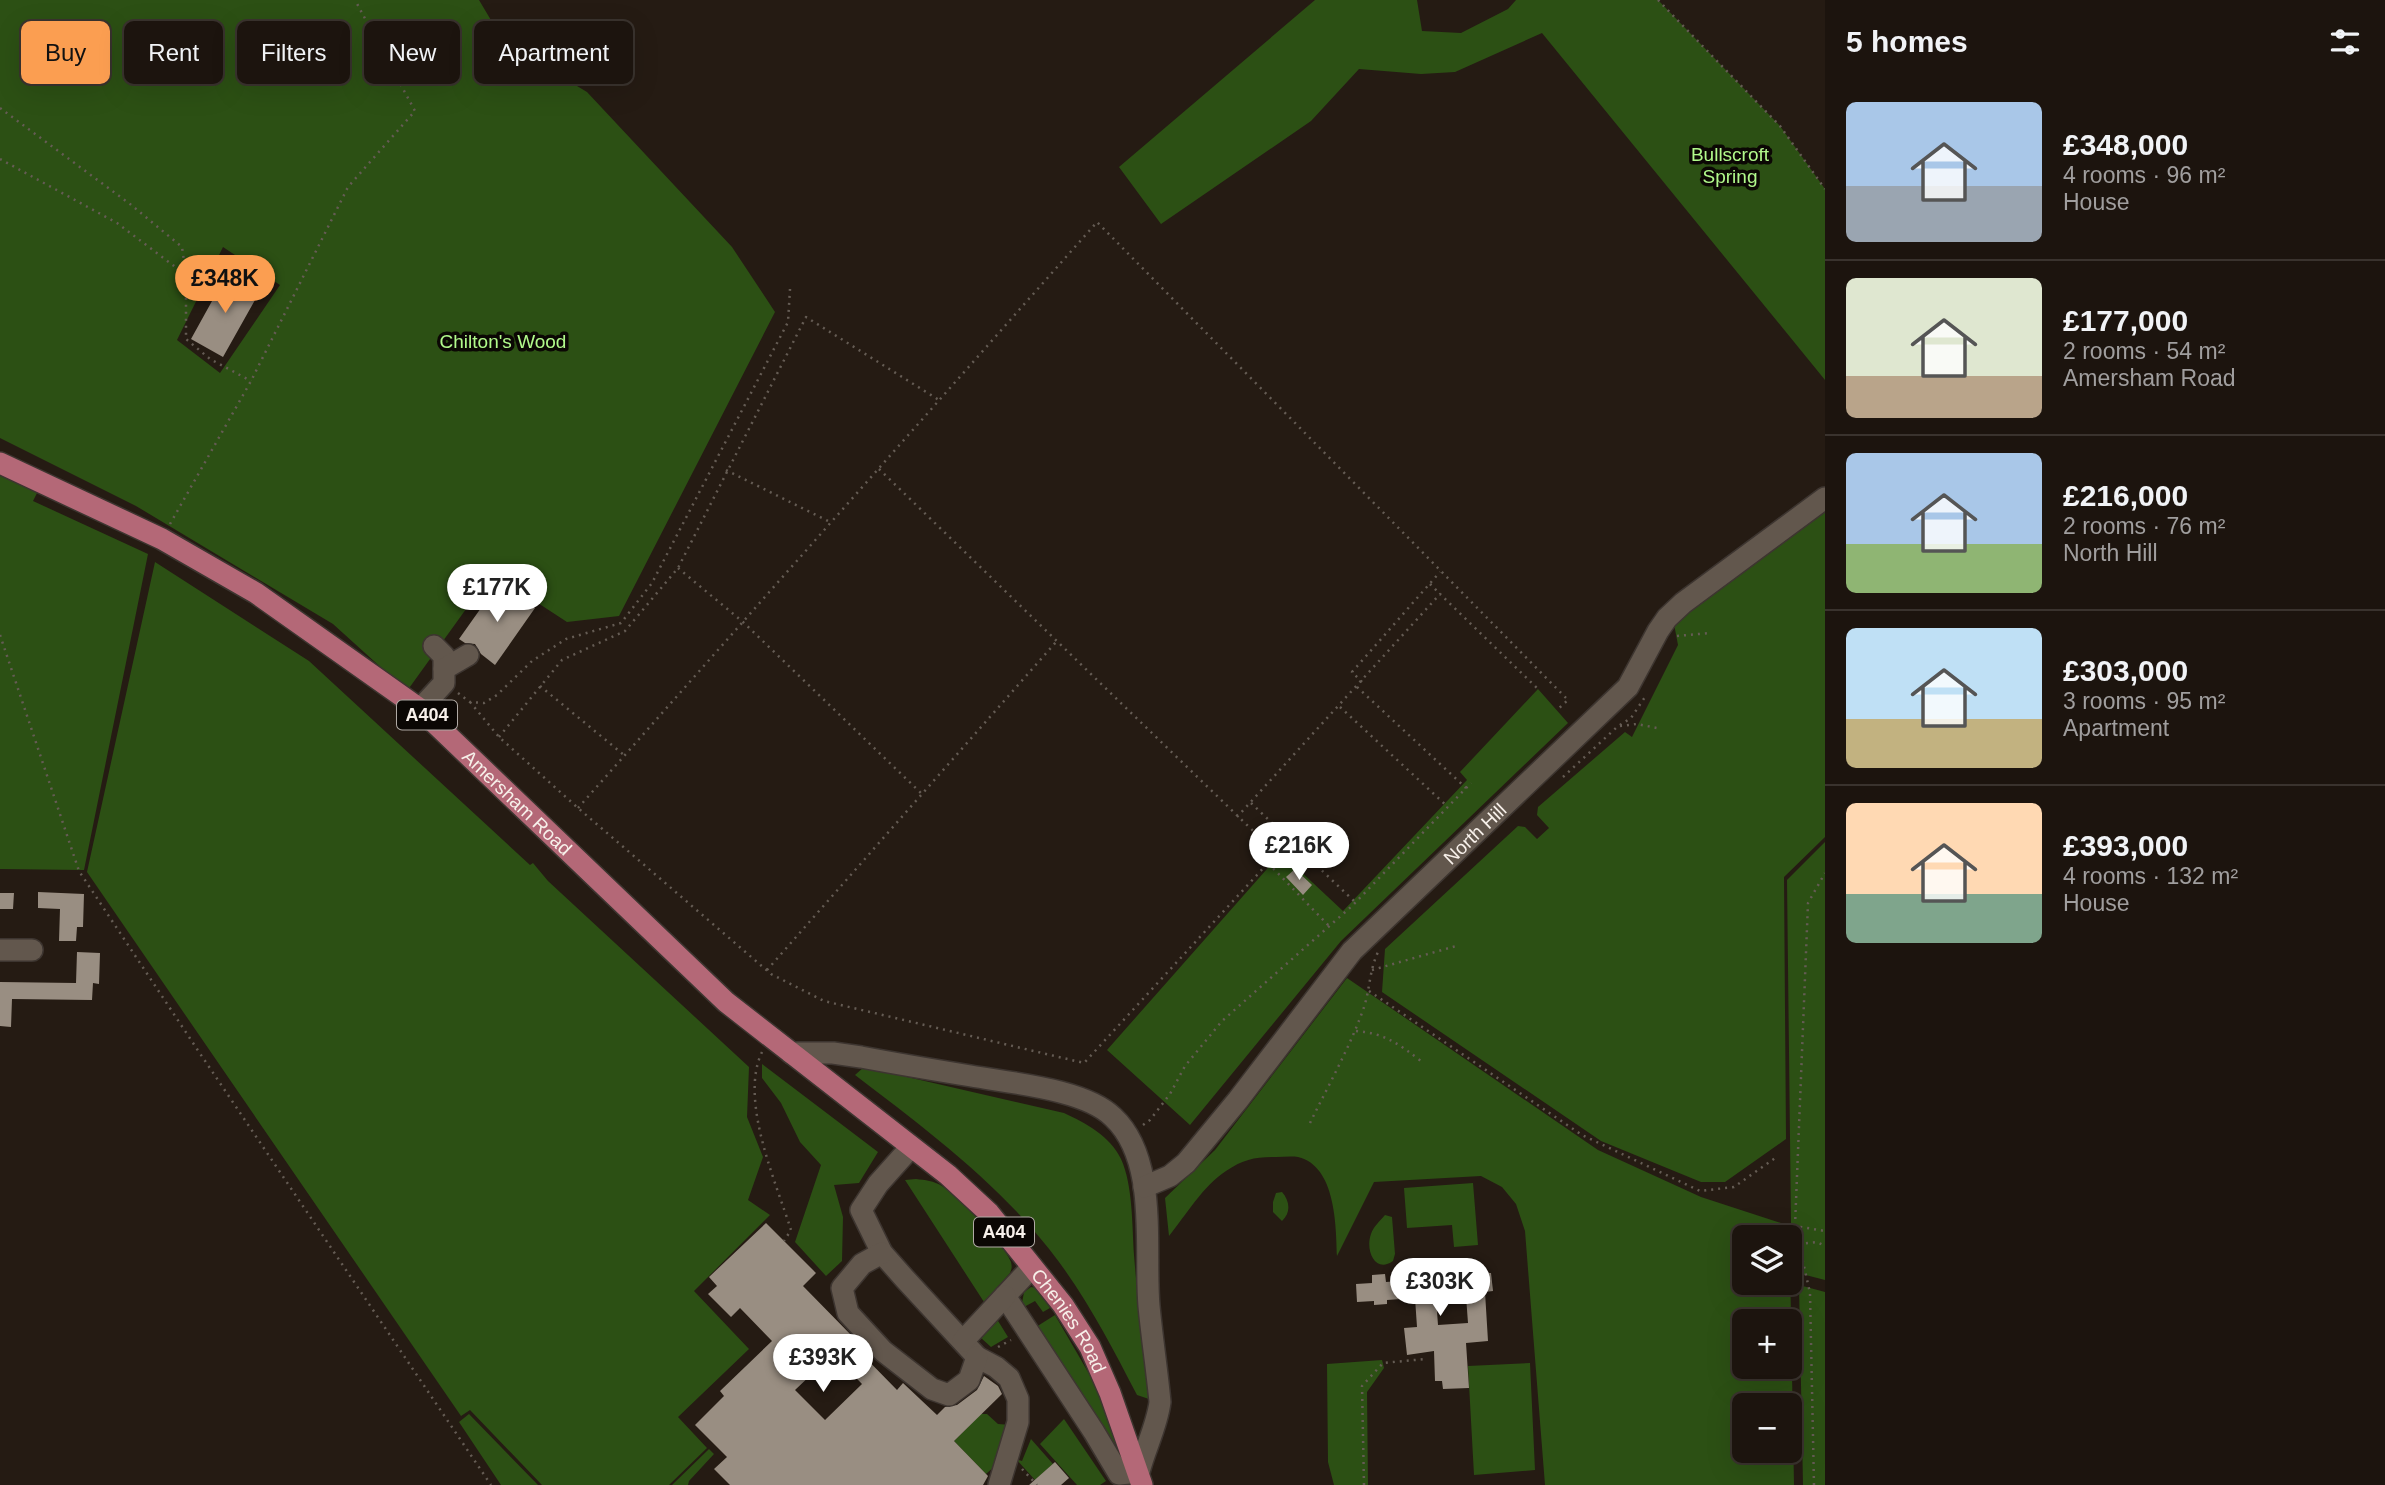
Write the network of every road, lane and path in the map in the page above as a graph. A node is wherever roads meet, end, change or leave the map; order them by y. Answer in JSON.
{"nodes":[{"id":1,"x":355,"y":0,"type":"edge"},
{"id":2,"x":1658,"y":0,"type":"edge"},
{"id":3,"x":0,"y":108,"type":"edge"},
{"id":4,"x":0,"y":159,"type":"edge"},
{"id":5,"x":1825,"y":189,"type":"edge"},
{"id":6,"x":186,"y":275,"type":"junction"},
{"id":7,"x":790,"y":289,"type":"dead end"},
{"id":8,"x":251,"y":381,"type":"junction"},
{"id":9,"x":939,"y":401,"type":"junction"},
{"id":10,"x":0,"y":463,"type":"edge"},
{"id":11,"x":878,"y":469,"type":"junction"},
{"id":12,"x":726,"y":470,"type":"junction"},
{"id":13,"x":1825,"y":498,"type":"edge"},
{"id":14,"x":831,"y":522,"type":"junction"},
{"id":15,"x":162,"y":539,"type":"junction"},
{"id":16,"x":678,"y":568,"type":"junction"},
{"id":17,"x":1441,"y":571,"type":"junction"},
{"id":18,"x":1430,"y":584,"type":"junction"},
{"id":19,"x":1440,"y":594,"type":"junction"},
{"id":20,"x":743,"y":622,"type":"junction"},
{"id":21,"x":1710,"y":633,"type":"dead end"},
{"id":22,"x":0,"y":635,"type":"edge"},
{"id":23,"x":1676,"y":636,"type":"dead end"},
{"id":24,"x":1056,"y":642,"type":"junction"},
{"id":25,"x":434,"y":646,"type":"dead end"},
{"id":26,"x":468,"y":655,"type":"dead end"},
{"id":27,"x":444,"y":676,"type":"junction"},
{"id":28,"x":1362,"y":682,"type":"junction"},
{"id":29,"x":540,"y":687,"type":"junction"},
{"id":30,"x":1357,"y":687,"type":"junction"},
{"id":31,"x":1538,"y":689,"type":"dead end"},
{"id":32,"x":1648,"y":693,"type":"dead end"},
{"id":33,"x":470,"y":702,"type":"junction"},
{"id":34,"x":1339,"y":707,"type":"junction"},
{"id":35,"x":420,"y":709,"type":"junction"},
{"id":36,"x":1557,"y":710,"type":"dead end"},
{"id":37,"x":1617,"y":727,"type":"junction"},
{"id":38,"x":1657,"y":728,"type":"dead end"},
{"id":39,"x":499,"y":737,"type":"junction"},
{"id":40,"x":624,"y":755,"type":"junction"},
{"id":41,"x":1471,"y":783,"type":"dead end"},
{"id":42,"x":1557,"y":783,"type":"dead end"},
{"id":43,"x":1466,"y":788,"type":"junction"},
{"id":44,"x":922,"y":794,"type":"junction"},
{"id":45,"x":1250,"y":803,"type":"junction"},
{"id":46,"x":1448,"y":807,"type":"junction"},
{"id":47,"x":578,"y":808,"type":"junction"},
{"id":48,"x":1237,"y":817,"type":"junction"},
{"id":49,"x":1268,"y":863,"type":"junction"},
{"id":50,"x":1825,"y":873,"type":"edge"},
{"id":51,"x":1355,"y":902,"type":"junction"},
{"id":52,"x":1329,"y":926,"type":"junction"},
{"id":53,"x":1381,"y":945,"type":"dead end"},
{"id":54,"x":1456,"y":946,"type":"dead end"},
{"id":55,"x":0,"y":950,"type":"edge"},
{"id":56,"x":32,"y":950,"type":"dead end"},
{"id":57,"x":766,"y":970,"type":"junction"},
{"id":58,"x":1371,"y":970,"type":"junction"},
{"id":59,"x":1368,"y":990,"type":"junction"},
{"id":60,"x":1356,"y":1031,"type":"junction"},
{"id":61,"x":770,"y":1037,"type":"junction"},
{"id":62,"x":791,"y":1054,"type":"junction"},
{"id":63,"x":1421,"y":1061,"type":"dead end"},
{"id":64,"x":1310,"y":1124,"type":"dead end"},
{"id":65,"x":1129,"y":1136,"type":"junction"},
{"id":66,"x":911,"y":1147,"type":"junction"},
{"id":67,"x":1778,"y":1156,"type":"dead end"},
{"id":68,"x":1144,"y":1187,"type":"junction"},
{"id":69,"x":1795,"y":1225,"type":"edge"},
{"id":70,"x":1802,"y":1227,"type":"edge"},
{"id":71,"x":1825,"y":1231,"type":"edge"},
{"id":72,"x":784,"y":1241,"type":"dead end"},
{"id":73,"x":1802,"y":1244,"type":"edge"},
{"id":74,"x":1825,"y":1246,"type":"edge"},
{"id":75,"x":882,"y":1253,"type":"junction"},
{"id":76,"x":1802,"y":1257,"type":"edge"},
{"id":77,"x":1032,"y":1267,"type":"junction"},
{"id":78,"x":1005,"y":1296,"type":"junction"},
{"id":79,"x":1017,"y":1337,"type":"dead end"},
{"id":80,"x":978,"y":1349,"type":"junction"},
{"id":81,"x":1425,"y":1359,"type":"dead end"},
{"id":82,"x":1140,"y":1479,"type":"edge"},
{"id":83,"x":491,"y":1485,"type":"edge"},
{"id":84,"x":999,"y":1485,"type":"edge"},
{"id":85,"x":1364,"y":1485,"type":"edge"},
{"id":86,"x":1814,"y":1485,"type":"edge"}],
"edges":[{"from":1,"to":8,"type":"path"},
{"from":2,"to":5,"type":"path"},
{"from":3,"to":6,"type":"path"},
{"from":4,"to":6,"type":"path"},
{"from":6,"to":8,"type":"path"},
{"from":7,"to":33,"type":"path"},
{"from":8,"to":15,"type":"path"},
{"from":9,"to":11,"type":"path"},
{"from":9,"to":12,"type":"path"},
{"from":9,"to":17,"type":"path"},
{"from":10,"to":15,"type":"main road","name":"Amersham Road","number":"A404"},
{"from":11,"to":14,"type":"path"},
{"from":11,"to":24,"type":"path"},
{"from":12,"to":14,"type":"path"},
{"from":12,"to":16,"type":"path"},
{"from":13,"to":68,"type":"street","name":"North Hill"},
{"from":14,"to":20,"type":"path"},
{"from":15,"to":35,"type":"main road","name":"Amersham Road","number":"A404"},
{"from":16,"to":20,"type":"path"},
{"from":16,"to":29,"type":"path"},
{"from":17,"to":18,"type":"path"},
{"from":17,"to":36,"type":"path"},
{"from":18,"to":19,"type":"path"},
{"from":18,"to":28,"type":"path"},
{"from":19,"to":28,"type":"path"},
{"from":19,"to":31,"type":"path"},
{"from":20,"to":40,"type":"path"},
{"from":20,"to":44,"type":"path"},
{"from":21,"to":23,"type":"path"},
{"from":22,"to":83,"type":"path"},
{"from":24,"to":44,"type":"path"},
{"from":24,"to":48,"type":"path"},
{"from":25,"to":27,"type":"street"},
{"from":26,"to":27,"type":"street"},
{"from":27,"to":33,"type":"path"},
{"from":27,"to":35,"type":"street"},
{"from":28,"to":30,"type":"path"},
{"from":29,"to":39,"type":"path"},
{"from":29,"to":40,"type":"path"},
{"from":30,"to":34,"type":"path"},
{"from":30,"to":43,"type":"path"},
{"from":32,"to":37,"type":"path"},
{"from":33,"to":39,"type":"path"},
{"from":34,"to":45,"type":"path"},
{"from":34,"to":46,"type":"path"},
{"from":35,"to":61,"type":"main road","name":"Amersham Road","number":"A404"},
{"from":37,"to":38,"type":"path"},
{"from":37,"to":42,"type":"path"},
{"from":39,"to":47,"type":"path"},
{"from":40,"to":47,"type":"path"},
{"from":41,"to":43,"type":"path"},
{"from":43,"to":46,"type":"path"},
{"from":44,"to":57,"type":"path"},
{"from":45,"to":48,"type":"path"},
{"from":45,"to":51,"type":"path"},
{"from":46,"to":51,"type":"path"},
{"from":47,"to":57,"type":"path"},
{"from":48,"to":49,"type":"path"},
{"from":49,"to":52,"type":"path"},
{"from":49,"to":57,"type":"path"},
{"from":50,"to":69,"type":"path"},
{"from":51,"to":52,"type":"path"},
{"from":52,"to":65,"type":"path"},
{"from":53,"to":58,"type":"path"},
{"from":54,"to":58,"type":"path"},
{"from":55,"to":56,"type":"street"},
{"from":58,"to":59,"type":"path"},
{"from":59,"to":60,"type":"path"},
{"from":59,"to":67,"type":"path"},
{"from":60,"to":63,"type":"path"},
{"from":60,"to":64,"type":"path"},
{"from":61,"to":62,"type":"main road","name":"Amersham Road","number":"A404"},
{"from":61,"to":72,"type":"path"},
{"from":62,"to":65,"type":"street"},
{"from":62,"to":66,"type":"main road","name":"Chenies Road","number":"A404"},
{"from":65,"to":68,"type":"street"},
{"from":66,"to":75,"type":"street"},
{"from":66,"to":77,"type":"main road","name":"Chenies Road","number":"A404"},
{"from":68,"to":82,"type":"street"},
{"from":70,"to":71,"type":"path"},
{"from":73,"to":74,"type":"path"},
{"from":75,"to":80,"type":"street"},
{"from":75,"to":80,"type":"street"},
{"from":76,"to":86,"type":"path"},
{"from":77,"to":78,"type":"street"},
{"from":77,"to":82,"type":"main road","name":"Chenies Road","number":"A404"},
{"from":78,"to":80,"type":"street"},
{"from":78,"to":82,"type":"street"},
{"from":79,"to":80,"type":"path"},
{"from":80,"to":84,"type":"street"},
{"from":81,"to":85,"type":"path"}]}
